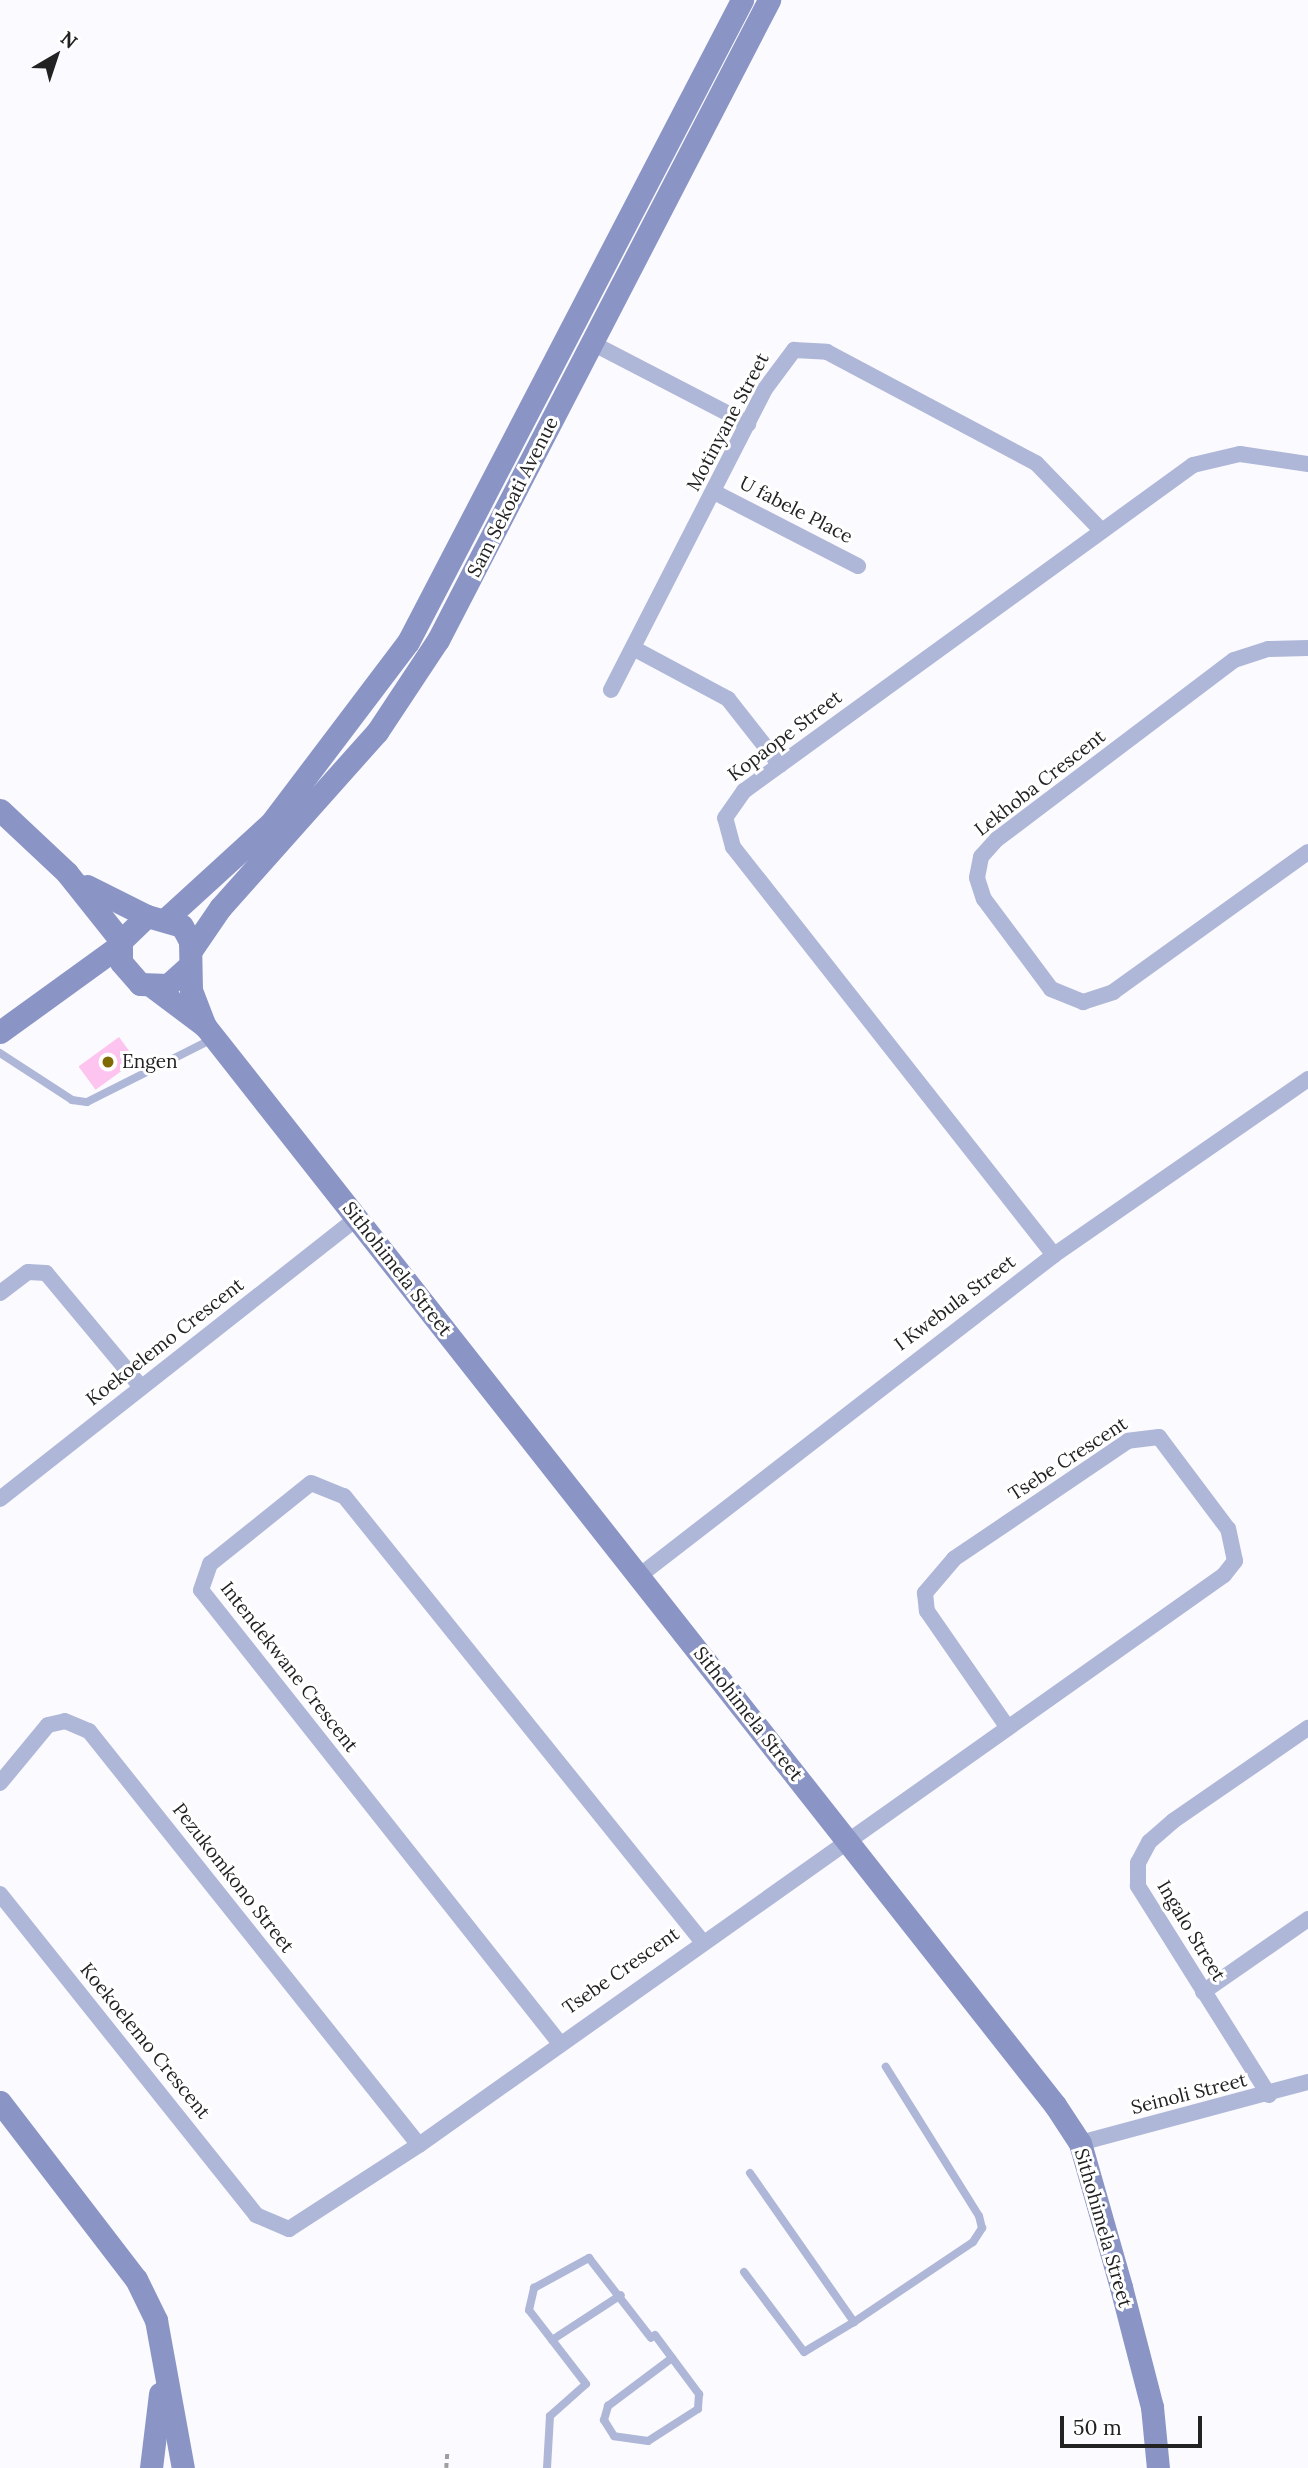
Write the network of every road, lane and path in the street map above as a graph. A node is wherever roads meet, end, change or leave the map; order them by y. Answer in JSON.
{"nodes":[{"id":1,"x":742,"y":0,"type":"edge"},
{"id":2,"x":769,"y":0,"type":"edge"},
{"id":3,"x":592,"y":343,"type":"junction"},
{"id":4,"x":748,"y":424,"type":"junction"},
{"id":5,"x":1308,"y":464,"type":"edge"},
{"id":6,"x":714,"y":492,"type":"junction"},
{"id":7,"x":1101,"y":530,"type":"junction"},
{"id":8,"x":858,"y":566,"type":"dead end"},
{"id":9,"x":633,"y":648,"type":"junction"},
{"id":10,"x":1308,"y":648,"type":"edge"},
{"id":11,"x":611,"y":690,"type":"dead end"},
{"id":12,"x":780,"y":765,"type":"junction"},
{"id":13,"x":0,"y":810,"type":"edge"},
{"id":14,"x":1308,"y":852,"type":"edge"},
{"id":15,"x":67,"y":873,"type":"junction"},
{"id":16,"x":157,"y":917,"type":"junction"},
{"id":17,"x":120,"y":943,"type":"junction"},
{"id":18,"x":190,"y":958,"type":"junction"},
{"id":19,"x":130,"y":976,"type":"junction"},
{"id":20,"x":78,"y":977,"type":"junction"},
{"id":21,"x":153,"y":988,"type":"junction"},
{"id":22,"x":0,"y":1032,"type":"edge"},
{"id":23,"x":210,"y":1032,"type":"junction"},
{"id":24,"x":0,"y":1053,"type":"edge"},
{"id":25,"x":1308,"y":1079,"type":"edge"},
{"id":26,"x":356,"y":1219,"type":"junction"},
{"id":27,"x":1054,"y":1255,"type":"junction"},
{"id":28,"x":0,"y":1293,"type":"edge"},
{"id":29,"x":141,"y":1387,"type":"junction"},
{"id":30,"x":0,"y":1499,"type":"edge"},
{"id":31,"x":639,"y":1576,"type":"junction"},
{"id":32,"x":1008,"y":1728,"type":"junction"},
{"id":33,"x":1308,"y":1728,"type":"edge"},
{"id":34,"x":0,"y":1783,"type":"edge"},
{"id":35,"x":848,"y":1840,"type":"junction"},
{"id":36,"x":0,"y":1894,"type":"edge"},
{"id":37,"x":1308,"y":1919,"type":"edge"},
{"id":38,"x":701,"y":1940,"type":"junction"},
{"id":39,"x":1203,"y":1992,"type":"junction"},
{"id":40,"x":558,"y":2041,"type":"junction"},
{"id":41,"x":886,"y":2067,"type":"dead end"},
{"id":42,"x":1308,"y":2082,"type":"edge"},
{"id":43,"x":1269,"y":2095,"type":"junction"},
{"id":44,"x":0,"y":2102,"type":"edge"},
{"id":45,"x":1080,"y":2143,"type":"junction"},
{"id":46,"x":419,"y":2144,"type":"junction"},
{"id":47,"x":750,"y":2173,"type":"dead end"},
{"id":48,"x":257,"y":2215,"type":"joint"},
{"id":49,"x":744,"y":2272,"type":"dead end"},
{"id":50,"x":621,"y":2295,"type":"junction"},
{"id":51,"x":854,"y":2322,"type":"junction"},
{"id":52,"x":552,"y":2340,"type":"junction"},
{"id":53,"x":672,"y":2358,"type":"junction"},
{"id":54,"x":163,"y":2363,"type":"junction"},
{"id":55,"x":447,"y":2454,"type":"dead end"},
{"id":56,"x":151,"y":2468,"type":"edge"},
{"id":57,"x":183,"y":2468,"type":"edge"},
{"id":58,"x":446,"y":2468,"type":"edge"},
{"id":59,"x":547,"y":2468,"type":"edge"},
{"id":60,"x":1158,"y":2468,"type":"edge"}],
"edges":[{"from":1,"to":16,"type":"street","name":"Sam Sekoati Avenue"},
{"from":2,"to":3,"type":"street","name":"Sam Sekoati Avenue"},
{"from":3,"to":4,"type":"street"},
{"from":3,"to":18,"type":"street","name":"Sam Sekoati Avenue"},
{"from":4,"to":6,"type":"street","name":"Motinyane Street"},
{"from":4,"to":7,"type":"street","name":"Motinyane Street"},
{"from":5,"to":7,"type":"street","name":"Kopaope Street"},
{"from":6,"to":8,"type":"street","name":"U fabele Place"},
{"from":6,"to":9,"type":"street","name":"Motinyane Street"},
{"from":7,"to":12,"type":"street","name":"Kopaope Street"},
{"from":9,"to":11,"type":"street","name":"Motinyane Street"},
{"from":9,"to":12,"type":"street"},
{"from":10,"to":14,"type":"street","name":"Lekhoba Crescent"},
{"from":12,"to":27,"type":"street","name":"Kopaope Street"},
{"from":13,"to":15,"type":"street"},
{"from":15,"to":16,"type":"street"},
{"from":15,"to":17,"type":"street"},
{"from":16,"to":17,"type":"street"},
{"from":16,"to":18,"type":"street"},
{"from":17,"to":19,"type":"street"},
{"from":17,"to":20,"type":"street"},
{"from":18,"to":21,"type":"street"},
{"from":18,"to":23,"type":"street","name":"Sithohimela Street"},
{"from":19,"to":20,"type":"street"},
{"from":19,"to":21,"type":"street"},
{"from":20,"to":22,"type":"street"},
{"from":21,"to":23,"type":"street","name":"Sithohimela Street"},
{"from":23,"to":24,"type":"lane"},
{"from":23,"to":26,"type":"street","name":"Sithohimela Street"},
{"from":25,"to":27,"type":"street","name":"I Kwebula Street"},
{"from":26,"to":29,"type":"street","name":"Koekoelemo Crescent"},
{"from":26,"to":31,"type":"street","name":"Sithohimela Street"},
{"from":27,"to":31,"type":"street","name":"I Kwebula Street"},
{"from":28,"to":29,"type":"street"},
{"from":29,"to":30,"type":"street","name":"Koekoelemo Crescent"},
{"from":31,"to":35,"type":"street","name":"Sithohimela Street"},
{"from":32,"to":32,"type":"street","name":"Tsebe Crescent"},
{"from":32,"to":35,"type":"street","name":"Tsebe Crescent"},
{"from":33,"to":39,"type":"street","name":"Ingalo Street"},
{"from":34,"to":46,"type":"street","name":"Pezukomkono Street"},
{"from":35,"to":38,"type":"street","name":"Tsebe Crescent"},
{"from":35,"to":45,"type":"street","name":"Sithohimela Street"},
{"from":36,"to":48,"type":"street","name":"Koekoelemo Crescent"},
{"from":37,"to":39,"type":"street"},
{"from":38,"to":40,"type":"street","name":"Tsebe Crescent"},
{"from":38,"to":40,"type":"street","name":"Intendekwane Crescent"},
{"from":39,"to":43,"type":"street","name":"Ingalo Street"},
{"from":40,"to":46,"type":"street","name":"Tsebe Crescent"},
{"from":41,"to":51,"type":"lane"},
{"from":42,"to":43,"type":"street","name":"Seinoli Street"},
{"from":43,"to":45,"type":"street","name":"Seinoli Street"},
{"from":44,"to":54,"type":"street"},
{"from":45,"to":60,"type":"street","name":"Sithohimela Street"},
{"from":46,"to":48,"type":"street","name":"Tsebe Crescent"},
{"from":47,"to":51,"type":"lane"},
{"from":49,"to":51,"type":"lane"},
{"from":50,"to":52,"type":"lane"},
{"from":50,"to":52,"type":"lane"},
{"from":50,"to":53,"type":"lane"},
{"from":52,"to":59,"type":"lane"},
{"from":53,"to":53,"type":"lane"},
{"from":54,"to":56,"type":"street"},
{"from":54,"to":57,"type":"street"},
{"from":55,"to":58,"type":"path"}]}
